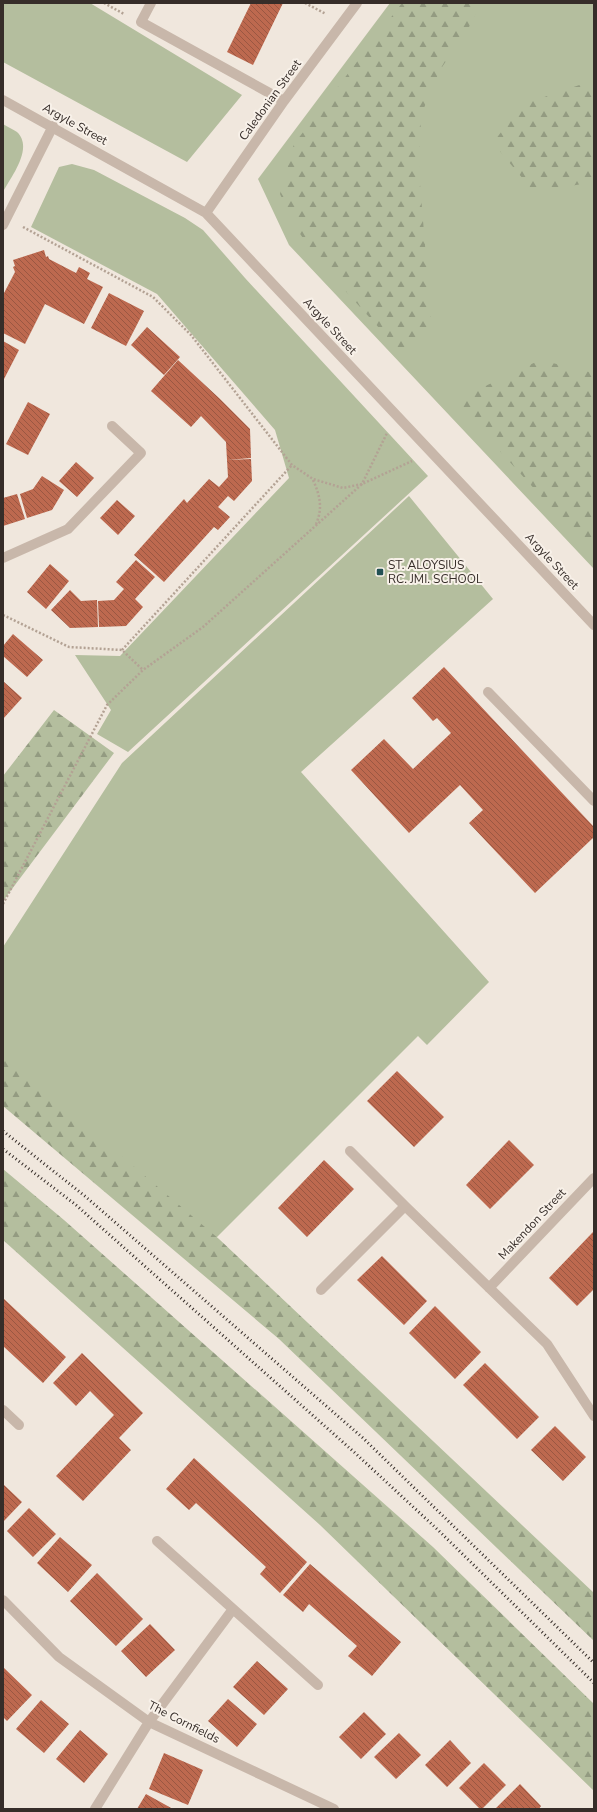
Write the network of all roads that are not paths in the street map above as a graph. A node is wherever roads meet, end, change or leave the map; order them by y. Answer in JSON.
{"nodes":[{"id":1,"x":151,"y":3,"type":"edge"},
{"id":2,"x":357,"y":3,"type":"edge"},
{"id":3,"x":3,"y":100,"type":"edge"},
{"id":4,"x":284,"y":101,"type":"junction"},
{"id":5,"x":53,"y":126,"type":"junction"},
{"id":6,"x":206,"y":213,"type":"junction"},
{"id":7,"x":5,"y":222,"type":"edge"},
{"id":8,"x":112,"y":426,"type":"dead end"},
{"id":9,"x":3,"y":558,"type":"edge"},
{"id":10,"x":594,"y":625,"type":"edge"},
{"id":11,"x":488,"y":692,"type":"dead end"},
{"id":12,"x":594,"y":801,"type":"edge"},
{"id":13,"x":350,"y":1150,"type":"dead end"},
{"id":14,"x":594,"y":1178,"type":"edge"},
{"id":15,"x":405,"y":1206,"type":"junction"},
{"id":16,"x":489,"y":1288,"type":"junction"},
{"id":17,"x":321,"y":1290,"type":"dead end"},
{"id":18,"x":3,"y":1410,"type":"edge"},
{"id":19,"x":594,"y":1416,"type":"edge"},
{"id":20,"x":19,"y":1425,"type":"dead end"},
{"id":21,"x":157,"y":1541,"type":"dead end"},
{"id":22,"x":3,"y":1600,"type":"edge"},
{"id":23,"x":233,"y":1609,"type":"junction"},
{"id":24,"x":318,"y":1685,"type":"dead end"},
{"id":25,"x":149,"y":1722,"type":"junction"},
{"id":26,"x":95,"y":1809,"type":"edge"},
{"id":27,"x":334,"y":1809,"type":"edge"}],
"edges":[{"from":1,"to":4,"type":"street"},
{"from":2,"to":4,"type":"street","name":"Caledonian Street"},
{"from":3,"to":5,"type":"street","name":"Argyle Street"},
{"from":4,"to":6,"type":"street","name":"Caledonian Street"},
{"from":5,"to":6,"type":"street","name":"Argyle Street"},
{"from":5,"to":7,"type":"street"},
{"from":6,"to":10,"type":"street","name":"Argyle Street"},
{"from":8,"to":9,"type":"street"},
{"from":11,"to":12,"type":"street"},
{"from":13,"to":15,"type":"street"},
{"from":14,"to":16,"type":"street","name":"Makendon Street"},
{"from":15,"to":16,"type":"street"},
{"from":15,"to":17,"type":"street"},
{"from":16,"to":19,"type":"street"},
{"from":18,"to":20,"type":"street"},
{"from":21,"to":23,"type":"street"},
{"from":22,"to":25,"type":"street","name":"The Cornfields"},
{"from":23,"to":24,"type":"street"},
{"from":23,"to":25,"type":"street"},
{"from":25,"to":26,"type":"street"},
{"from":25,"to":27,"type":"street","name":"The Cornfields"}]}
